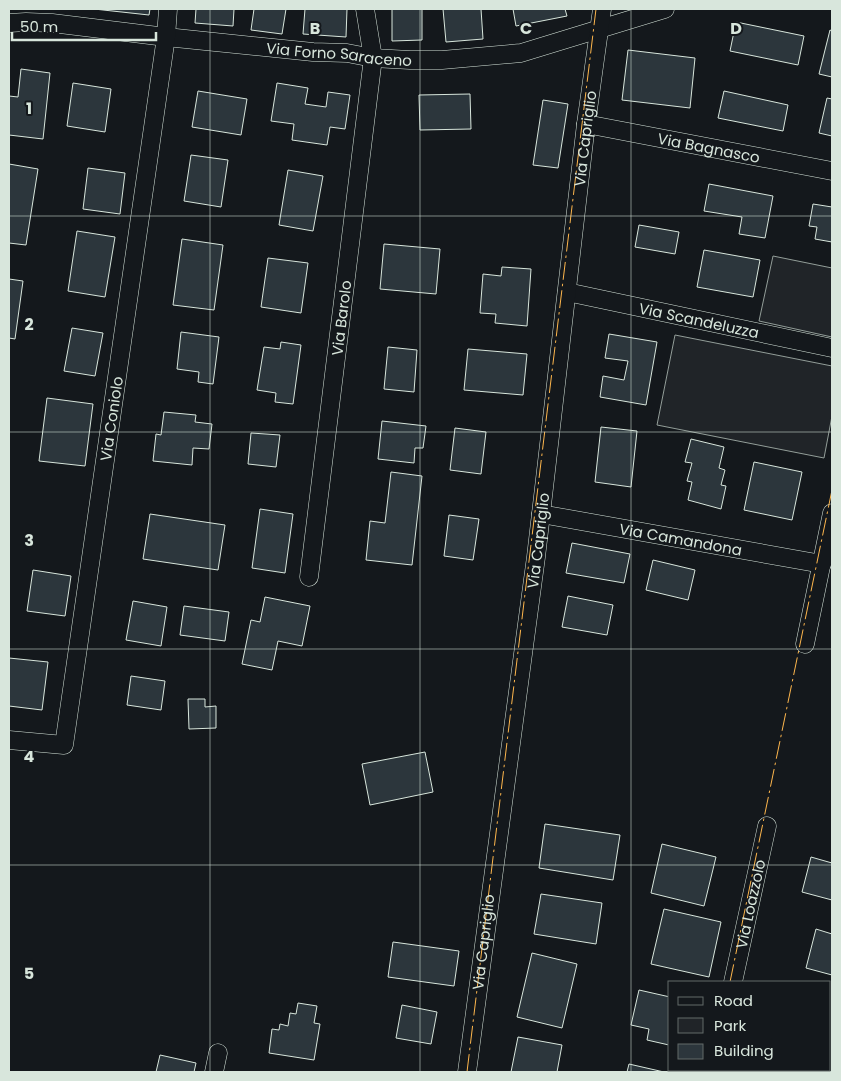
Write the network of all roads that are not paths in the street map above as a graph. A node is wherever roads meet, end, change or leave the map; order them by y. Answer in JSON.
{"nodes":[{"id":1,"x":168,"y":9,"type":"edge"},
{"id":2,"x":366,"y":9,"type":"edge"},
{"id":3,"x":602,"y":9,"type":"edge"},
{"id":4,"x":665,"y":9,"type":"edge"},
{"id":5,"x":9,"y":24,"type":"edge"},
{"id":6,"x":599,"y":30,"type":"junction"},
{"id":7,"x":166,"y":37,"type":"junction"},
{"id":8,"x":373,"y":58,"type":"junction"},
{"id":9,"x":586,"y":124,"type":"junction"},
{"id":10,"x":832,"y":171,"type":"edge"},
{"id":11,"x":567,"y":292,"type":"junction"},
{"id":12,"x":832,"y":348,"type":"edge"},
{"id":13,"x":832,"y":513,"type":"edge"},
{"id":14,"x":541,"y":514,"type":"junction"},
{"id":15,"x":822,"y":564,"type":"junction"},
{"id":16,"x":309,"y":577,"type":"dead end"},
{"id":17,"x":805,"y":644,"type":"dead end"},
{"id":18,"x":9,"y":740,"type":"edge"},
{"id":19,"x":768,"y":826,"type":"dead end"},
{"id":20,"x":732,"y":981,"type":"edge"},
{"id":21,"x":218,"y":1053,"type":"dead end"},
{"id":22,"x":214,"y":1072,"type":"edge"},
{"id":23,"x":467,"y":1072,"type":"edge"}],
"edges":[{"from":1,"to":7,"type":"street"},
{"from":2,"to":8,"type":"street","name":"Via Barolo"},
{"from":3,"to":6,"type":"street","name":"Via Capriglio"},
{"from":4,"to":6,"type":"street","name":"Via Forno Saraceno"},
{"from":5,"to":7,"type":"street","name":"Via Forno Saraceno"},
{"from":6,"to":8,"type":"street","name":"Via Forno Saraceno"},
{"from":6,"to":9,"type":"street","name":"Via Capriglio"},
{"from":7,"to":8,"type":"street","name":"Via Forno Saraceno"},
{"from":7,"to":18,"type":"street","name":"Via Coniolo"},
{"from":8,"to":16,"type":"street","name":"Via Barolo"},
{"from":9,"to":10,"type":"street","name":"Via Bagnasco"},
{"from":9,"to":11,"type":"street","name":"Via Capriglio"},
{"from":11,"to":12,"type":"street","name":"Via Scandeluzza"},
{"from":11,"to":14,"type":"street","name":"Via Capriglio"},
{"from":13,"to":15,"type":"street"},
{"from":14,"to":15,"type":"street","name":"Via Camandona"},
{"from":14,"to":23,"type":"street","name":"Via Capriglio"},
{"from":15,"to":17,"type":"street"},
{"from":19,"to":20,"type":"street","name":"Via Loazzolo"},
{"from":21,"to":22,"type":"street"}]}
